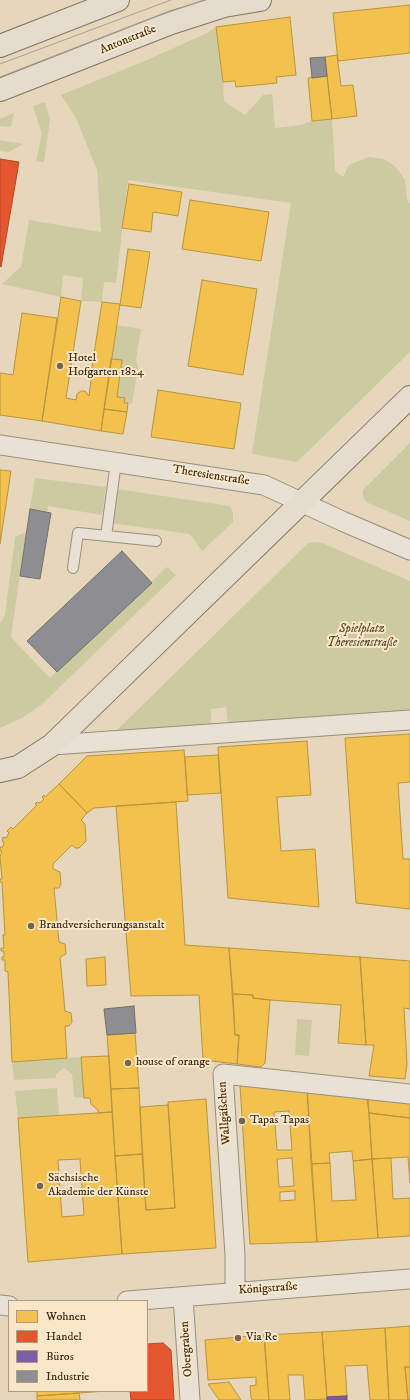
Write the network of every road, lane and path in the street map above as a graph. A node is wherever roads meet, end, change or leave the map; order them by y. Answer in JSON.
{"nodes":[{"id":1,"x":118,"y":0,"type":"edge"},
{"id":2,"x":260,"y":0,"type":"edge"},
{"id":3,"x":0,"y":46,"type":"edge"},
{"id":4,"x":0,"y":90,"type":"edge"},
{"id":5,"x":410,"y":397,"type":"edge"},
{"id":6,"x":0,"y":445,"type":"edge"},
{"id":7,"x":116,"y":462,"type":"junction"},
{"id":8,"x":301,"y":502,"type":"junction"},
{"id":9,"x":106,"y":536,"type":"junction"},
{"id":10,"x":156,"y":541,"type":"dead end"},
{"id":11,"x":410,"y":550,"type":"edge"},
{"id":12,"x":73,"y":568,"type":"dead end"},
{"id":13,"x":410,"y":720,"type":"edge"},
{"id":14,"x":52,"y":745,"type":"junction"},
{"id":15,"x":0,"y":771,"type":"edge"},
{"id":16,"x":410,"y":1094,"type":"edge"},
{"id":17,"x":410,"y":1279,"type":"edge"},
{"id":18,"x":235,"y":1292,"type":"junction"},
{"id":19,"x":183,"y":1297,"type":"junction"},
{"id":20,"x":141,"y":1300,"type":"edge"},
{"id":21,"x":190,"y":1400,"type":"edge"}],
"edges":[{"from":1,"to":3,"type":"main road"},
{"from":2,"to":4,"type":"main road","name":"Antonstraße"},
{"from":5,"to":8,"type":"main road"},
{"from":6,"to":7,"type":"street","name":"Theresienstraße"},
{"from":7,"to":8,"type":"street","name":"Theresienstraße"},
{"from":7,"to":9,"type":"lane"},
{"from":8,"to":11,"type":"street","name":"Theresienstraße"},
{"from":8,"to":14,"type":"main road"},
{"from":9,"to":10,"type":"lane"},
{"from":9,"to":12,"type":"lane"},
{"from":13,"to":14,"type":"street"},
{"from":14,"to":15,"type":"main road"},
{"from":16,"to":18,"type":"street","name":"Wallgäßchen"},
{"from":17,"to":18,"type":"street","name":"Königstraße"},
{"from":18,"to":19,"type":"street","name":"Königstraße"},
{"from":19,"to":20,"type":"street","name":"Königstraße"},
{"from":19,"to":21,"type":"street","name":"Obergraben"}]}
